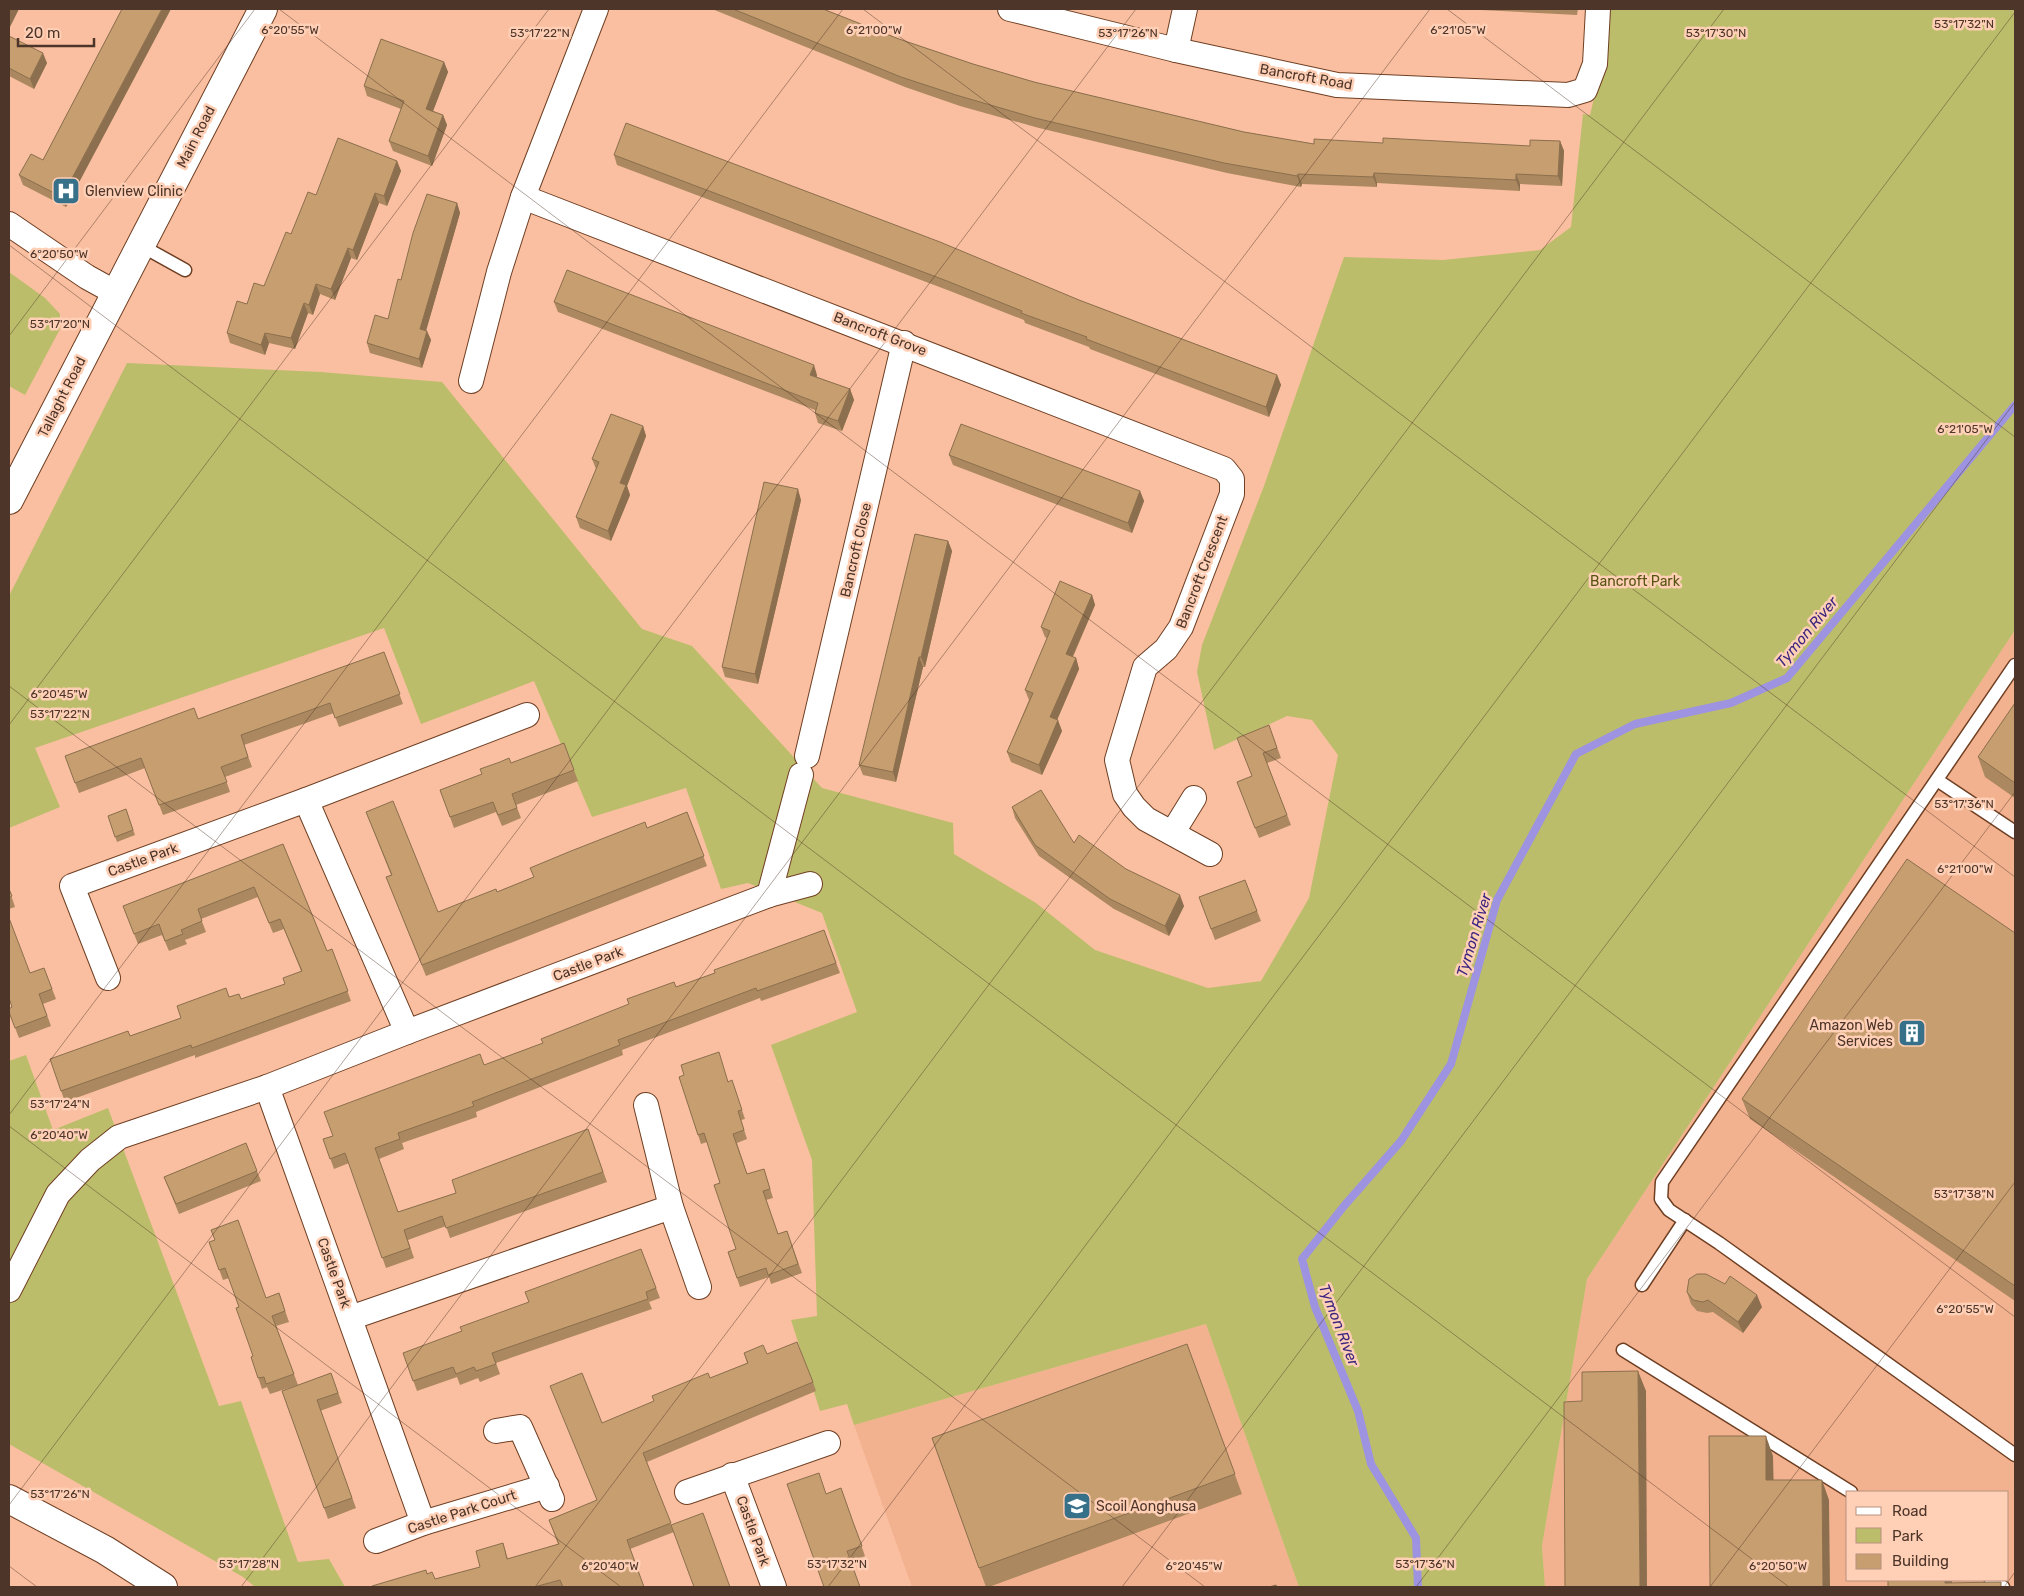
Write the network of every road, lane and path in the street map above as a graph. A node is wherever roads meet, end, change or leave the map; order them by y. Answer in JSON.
{"nodes":[{"id":1,"x":263,"y":9,"type":"edge"},
{"id":2,"x":596,"y":9,"type":"edge"},
{"id":3,"x":1010,"y":9,"type":"edge"},
{"id":4,"x":1185,"y":9,"type":"edge"},
{"id":5,"x":1598,"y":9,"type":"edge"},
{"id":6,"x":1176,"y":50,"type":"junction"},
{"id":7,"x":523,"y":197,"type":"junction"},
{"id":8,"x":9,"y":224,"type":"edge"},
{"id":9,"x":140,"y":244,"type":"junction"},
{"id":10,"x":185,"y":270,"type":"dead end"},
{"id":11,"x":116,"y":293,"type":"junction"},
{"id":12,"x":904,"y":344,"type":"junction"},
{"id":13,"x":471,"y":381,"type":"dead end"},
{"id":14,"x":1232,"y":479,"type":"joint"},
{"id":15,"x":9,"y":500,"type":"edge"},
{"id":16,"x":2015,"y":665,"type":"edge"},
{"id":17,"x":526,"y":715,"type":"dead end"},
{"id":18,"x":1937,"y":780,"type":"junction"},
{"id":19,"x":1194,"y":798,"type":"dead end"},
{"id":20,"x":306,"y":800,"type":"junction"},
{"id":21,"x":1173,"y":832,"type":"junction"},
{"id":22,"x":2015,"y":832,"type":"edge"},
{"id":23,"x":1210,"y":854,"type":"dead end"},
{"id":24,"x":810,"y":884,"type":"dead end"},
{"id":25,"x":769,"y":895,"type":"junction"},
{"id":26,"x":108,"y":978,"type":"dead end"},
{"id":27,"x":407,"y":1032,"type":"junction"},
{"id":28,"x":267,"y":1087,"type":"junction"},
{"id":29,"x":646,"y":1105,"type":"dead end"},
{"id":30,"x":671,"y":1207,"type":"junction"},
{"id":31,"x":1685,"y":1220,"type":"junction"},
{"id":32,"x":1642,"y":1285,"type":"dead end"},
{"id":33,"x":700,"y":1287,"type":"dead end"},
{"id":34,"x":9,"y":1290,"type":"edge"},
{"id":35,"x":350,"y":1318,"type":"junction"},
{"id":36,"x":1623,"y":1350,"type":"dead end"},
{"id":37,"x":496,"y":1431,"type":"dead end"},
{"id":38,"x":828,"y":1443,"type":"dead end"},
{"id":39,"x":2015,"y":1455,"type":"edge"},
{"id":40,"x":732,"y":1475,"type":"junction"},
{"id":41,"x":1849,"y":1491,"type":"edge"},
{"id":42,"x":687,"y":1492,"type":"dead end"},
{"id":43,"x":9,"y":1499,"type":"edge"},
{"id":44,"x":423,"y":1523,"type":"junction"},
{"id":45,"x":376,"y":1541,"type":"dead end"},
{"id":46,"x":163,"y":1587,"type":"edge"},
{"id":47,"x":774,"y":1587,"type":"edge"}],
"edges":[{"from":1,"to":9,"type":"street","name":"Main Road"},
{"from":2,"to":7,"type":"street"},
{"from":3,"to":6,"type":"street","name":"Bancroft Road"},
{"from":4,"to":6,"type":"street"},
{"from":5,"to":6,"type":"street","name":"Bancroft Road"},
{"from":7,"to":12,"type":"street","name":"Bancroft Grove"},
{"from":7,"to":13,"type":"street"},
{"from":8,"to":11,"type":"street"},
{"from":9,"to":10,"type":"lane"},
{"from":9,"to":11,"type":"street","name":"Main Road"},
{"from":11,"to":15,"type":"street","name":"Tallaght Road"},
{"from":12,"to":14,"type":"street","name":"Bancroft Grove"},
{"from":12,"to":25,"type":"street","name":"Bancroft Close"},
{"from":14,"to":21,"type":"street","name":"Bancroft Crescent"},
{"from":16,"to":18,"type":"lane"},
{"from":17,"to":20,"type":"street","name":"Castle Park"},
{"from":18,"to":22,"type":"lane"},
{"from":18,"to":31,"type":"lane"},
{"from":19,"to":21,"type":"street"},
{"from":20,"to":26,"type":"street","name":"Castle Park"},
{"from":20,"to":27,"type":"street"},
{"from":21,"to":23,"type":"street","name":"Bancroft Crescent"},
{"from":24,"to":25,"type":"street","name":"Castle Park"},
{"from":25,"to":27,"type":"street","name":"Castle Park"},
{"from":27,"to":28,"type":"street","name":"Castle Park"},
{"from":28,"to":34,"type":"street","name":"Castle Park"},
{"from":28,"to":35,"type":"street","name":"Castle Park"},
{"from":29,"to":30,"type":"street"},
{"from":30,"to":33,"type":"street"},
{"from":30,"to":35,"type":"street","name":"Castle Park"},
{"from":31,"to":32,"type":"lane"},
{"from":31,"to":39,"type":"lane"},
{"from":35,"to":44,"type":"street","name":"Castle Park"},
{"from":36,"to":41,"type":"lane"},
{"from":37,"to":44,"type":"street","name":"Castle Park Court"},
{"from":38,"to":40,"type":"street"},
{"from":40,"to":42,"type":"street"},
{"from":40,"to":47,"type":"street","name":"Castle Park"},
{"from":43,"to":46,"type":"street"},
{"from":44,"to":45,"type":"street","name":"Castle Park Court"}]}
